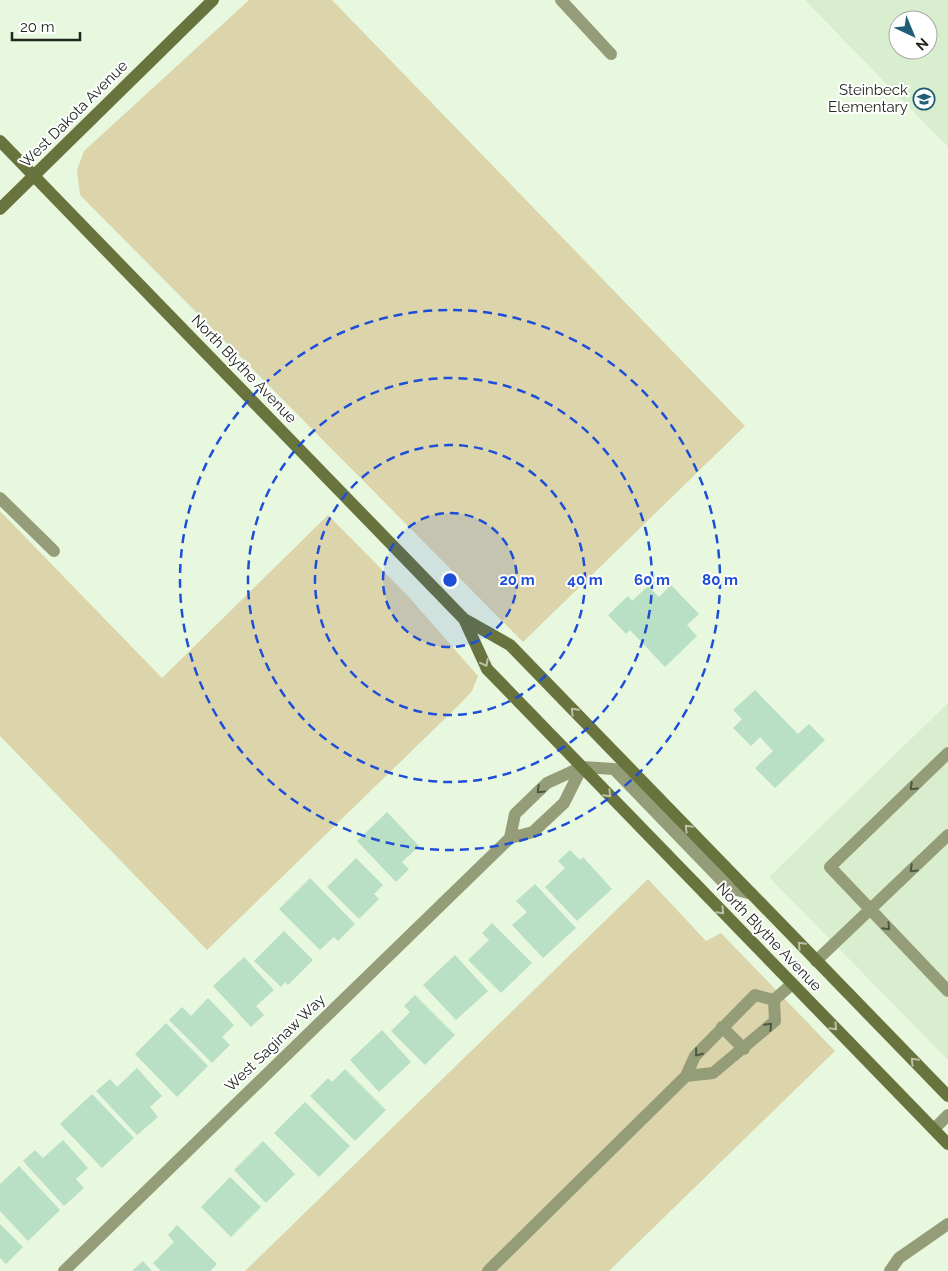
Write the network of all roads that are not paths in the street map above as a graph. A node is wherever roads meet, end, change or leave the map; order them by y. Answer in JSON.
{"nodes":[{"id":1,"x":213,"y":0,"type":"edge"},
{"id":2,"x":561,"y":0,"type":"edge"},
{"id":3,"x":611,"y":54,"type":"dead end"},
{"id":4,"x":0,"y":141,"type":"edge"},
{"id":5,"x":34,"y":176,"type":"junction"},
{"id":6,"x":0,"y":209,"type":"edge"},
{"id":7,"x":0,"y":498,"type":"edge"},
{"id":8,"x":54,"y":550,"type":"dead end"},
{"id":9,"x":464,"y":619,"type":"junction"},
{"id":10,"x":948,"y":753,"type":"edge"},
{"id":11,"x":582,"y":767,"type":"junction"},
{"id":12,"x":948,"y":835,"type":"edge"},
{"id":13,"x":510,"y":838,"type":"junction"},
{"id":14,"x":752,"y":894,"type":"junction"},
{"id":15,"x":871,"y":910,"type":"junction"},
{"id":16,"x":816,"y":961,"type":"junction"},
{"id":17,"x":792,"y":984,"type":"junction"},
{"id":18,"x":948,"y":991,"type":"edge"},
{"id":19,"x":774,"y":1000,"type":"junction"},
{"id":20,"x":722,"y":1027,"type":"junction"},
{"id":21,"x":744,"y":1049,"type":"junction"},
{"id":22,"x":686,"y":1076,"type":"junction"},
{"id":23,"x":948,"y":1096,"type":"edge"},
{"id":24,"x":948,"y":1115,"type":"edge"},
{"id":25,"x":934,"y":1129,"type":"junction"},
{"id":26,"x":948,"y":1144,"type":"edge"},
{"id":27,"x":948,"y":1224,"type":"edge"},
{"id":28,"x":64,"y":1271,"type":"edge"},
{"id":29,"x":488,"y":1271,"type":"edge"},
{"id":30,"x":890,"y":1271,"type":"edge"}],
"edges":[{"from":1,"to":5,"type":"street","name":"West Dakota Avenue"},
{"from":2,"to":3,"type":"street"},
{"from":4,"to":5,"type":"street","name":"North Blythe Avenue"},
{"from":5,"to":6,"type":"street","name":"West Dakota Avenue"},
{"from":5,"to":9,"type":"street","name":"North Blythe Avenue"},
{"from":7,"to":8,"type":"street"},
{"from":9,"to":11,"type":"street","name":"North Blythe Avenue","one_way":true},
{"from":14,"to":9,"type":"street","name":"North Blythe Avenue","one_way":true},
{"from":10,"to":15,"type":"street","one_way":true},
{"from":11,"to":13,"type":"street","name":"West Saginaw Way"},
{"from":11,"to":13,"type":"street","one_way":true},
{"from":11,"to":14,"type":"street","name":"North Blythe Avenue"},
{"from":11,"to":17,"type":"street","name":"North Blythe Avenue","one_way":true},
{"from":12,"to":15,"type":"street","one_way":true},
{"from":13,"to":28,"type":"street","name":"West Saginaw Way"},
{"from":16,"to":14,"type":"street","name":"North Blythe Avenue","one_way":true},
{"from":15,"to":16,"type":"street"},
{"from":15,"to":18,"type":"street","one_way":true},
{"from":23,"to":16,"type":"street","name":"North Blythe Avenue","one_way":true},
{"from":17,"to":19,"type":"street"},
{"from":17,"to":25,"type":"street","name":"North Blythe Avenue","one_way":true},
{"from":19,"to":20,"type":"street"},
{"from":21,"to":19,"type":"street","one_way":true},
{"from":20,"to":21,"type":"street"},
{"from":20,"to":22,"type":"street","one_way":true},
{"from":21,"to":22,"type":"street"},
{"from":22,"to":29,"type":"street"},
{"from":24,"to":25,"type":"street"},
{"from":25,"to":26,"type":"street","name":"North Blythe Avenue"},
{"from":27,"to":30,"type":"street"}]}
